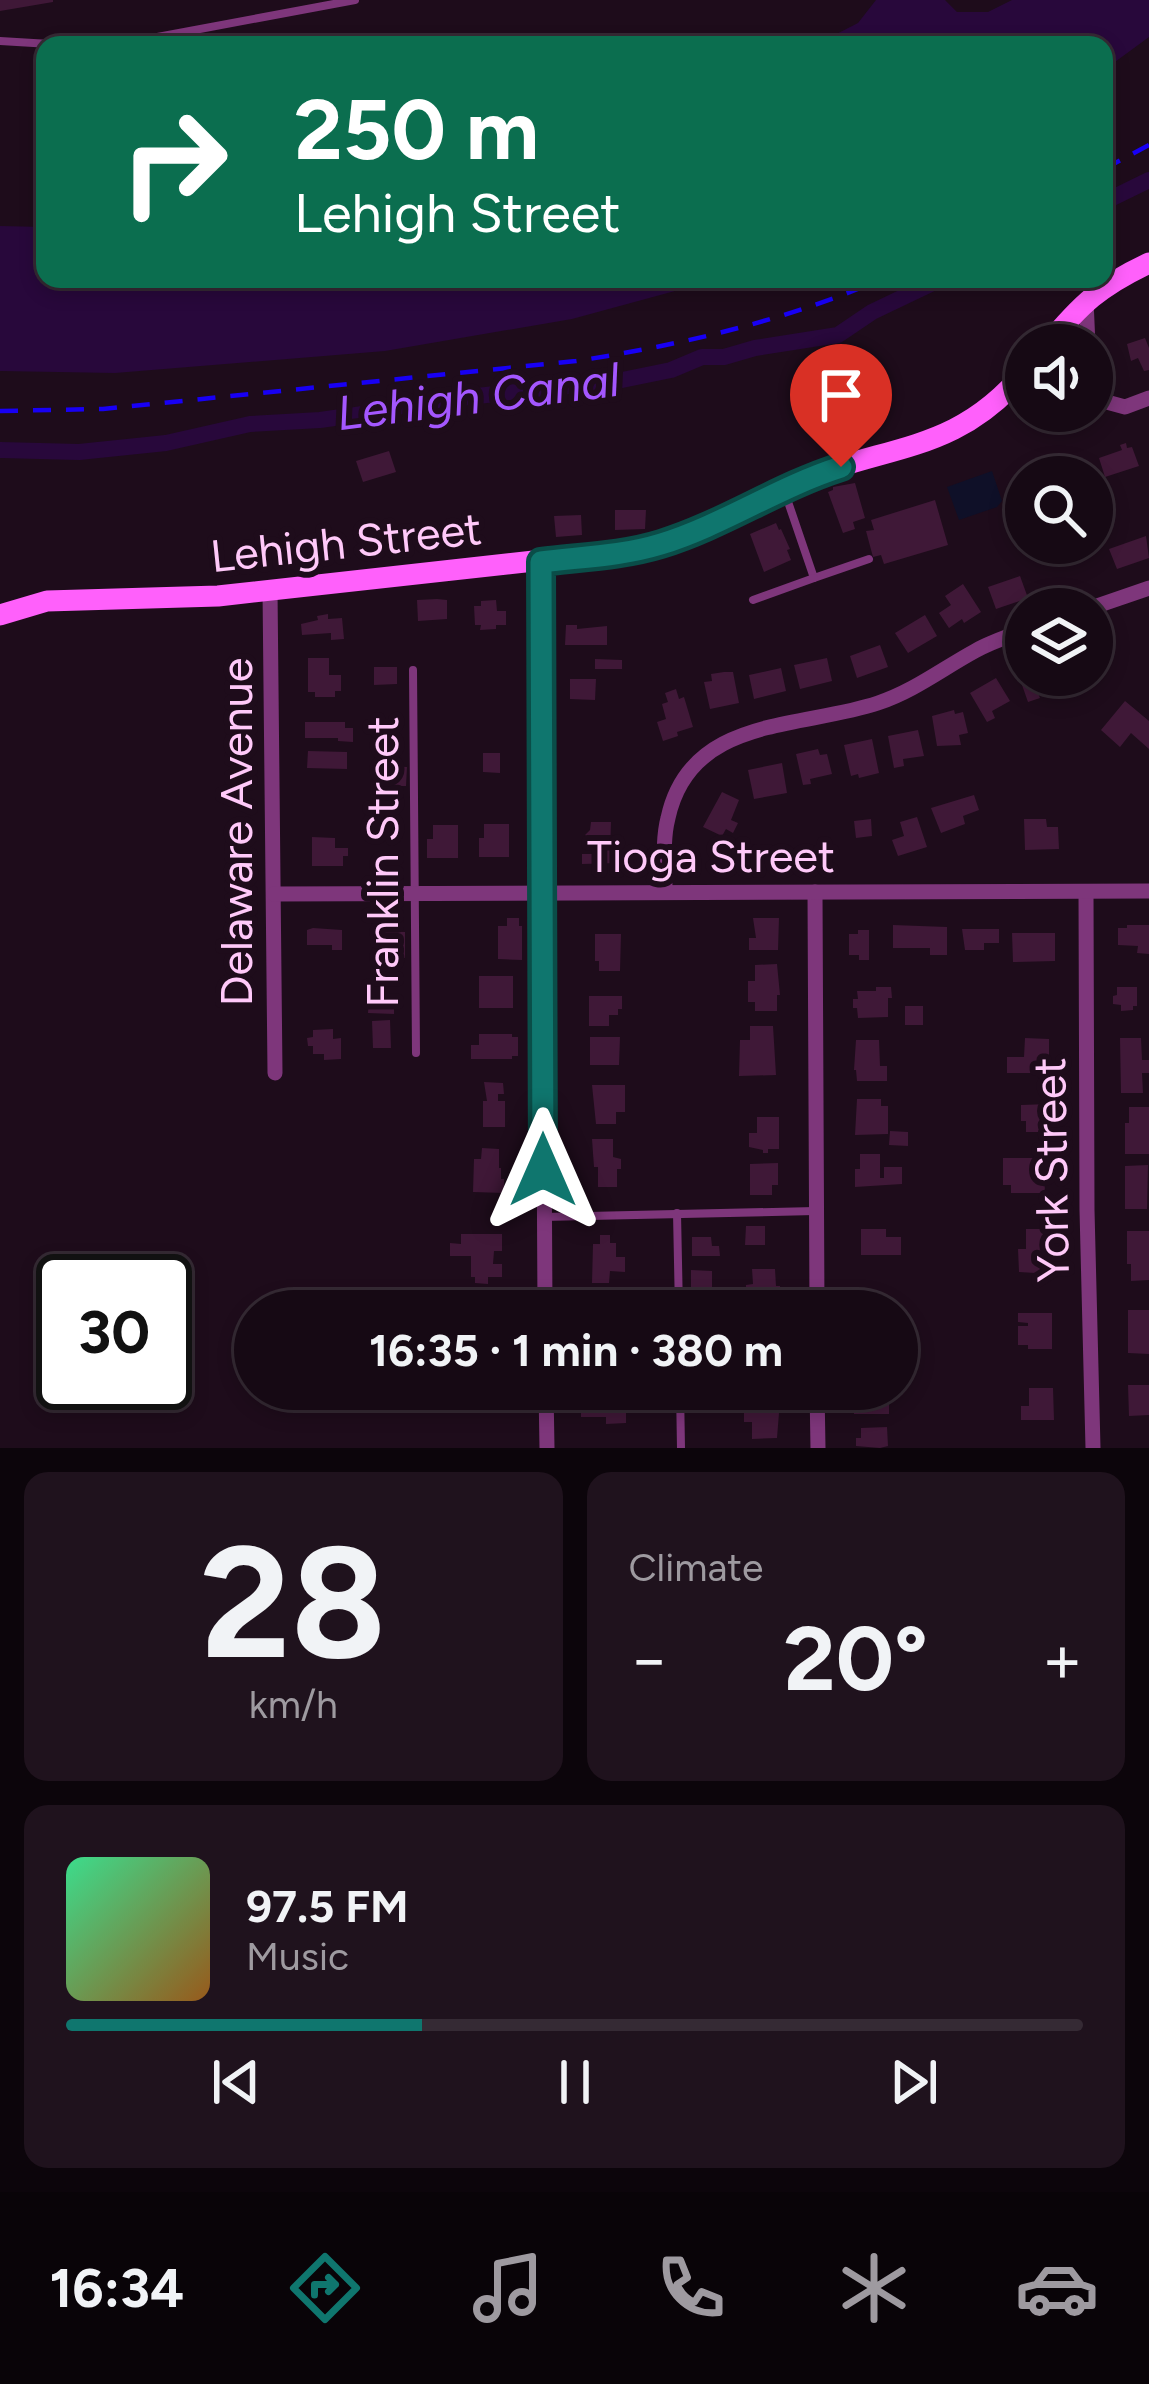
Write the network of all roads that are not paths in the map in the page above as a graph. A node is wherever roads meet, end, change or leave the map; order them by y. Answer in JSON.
{"nodes":[{"id":1,"x":356,"y":0,"type":"edge"},
{"id":2,"x":163,"y":36,"type":"edge"},
{"id":3,"x":0,"y":41,"type":"edge"},
{"id":4,"x":36,"y":43,"type":"edge"},
{"id":5,"x":1149,"y":263,"type":"edge"},
{"id":6,"x":1113,"y":282,"type":"edge"},
{"id":7,"x":1104,"y":288,"type":"edge"},
{"id":8,"x":1086,"y":300,"type":"junction"},
{"id":9,"x":1065,"y":324,"type":"edge"},
{"id":10,"x":1087,"y":324,"type":"edge"},
{"id":11,"x":1005,"y":392,"type":"edge"},
{"id":12,"x":1149,"y":398,"type":"edge"},
{"id":13,"x":1113,"y":404,"type":"edge"},
{"id":14,"x":783,"y":489,"type":"junction"},
{"id":15,"x":869,"y":560,"type":"dead end"},
{"id":16,"x":541,"y":562,"type":"junction"},
{"id":17,"x":814,"y":578,"type":"junction"},
{"id":18,"x":1149,"y":588,"type":"edge"},
{"id":19,"x":270,"y":590,"type":"junction"},
{"id":20,"x":753,"y":600,"type":"dead end"},
{"id":21,"x":1113,"y":600,"type":"edge"},
{"id":22,"x":0,"y":615,"type":"edge"},
{"id":23,"x":1005,"y":639,"type":"edge"},
{"id":24,"x":413,"y":670,"type":"dead end"},
{"id":25,"x":665,"y":891,"type":"junction"},
{"id":26,"x":1149,"y":891,"type":"edge"},
{"id":27,"x":543,"y":892,"type":"junction"},
{"id":28,"x":815,"y":892,"type":"junction"},
{"id":29,"x":1086,"y":892,"type":"junction"},
{"id":30,"x":274,"y":893,"type":"junction"},
{"id":31,"x":414,"y":893,"type":"junction"},
{"id":32,"x":416,"y":1053,"type":"dead end"},
{"id":33,"x":275,"y":1073,"type":"dead end"},
{"id":34,"x":816,"y":1211,"type":"junction"},
{"id":35,"x":677,"y":1213,"type":"junction"},
{"id":36,"x":543,"y":1217,"type":"junction"},
{"id":37,"x":545,"y":1290,"type":"edge"},
{"id":38,"x":679,"y":1290,"type":"edge"},
{"id":39,"x":817,"y":1290,"type":"edge"},
{"id":40,"x":546,"y":1410,"type":"edge"},
{"id":41,"x":680,"y":1410,"type":"edge"},
{"id":42,"x":818,"y":1410,"type":"edge"},
{"id":43,"x":547,"y":1448,"type":"edge"},
{"id":44,"x":681,"y":1448,"type":"edge"},
{"id":45,"x":818,"y":1448,"type":"edge"},
{"id":46,"x":1093,"y":1448,"type":"edge"}],
"edges":[{"from":1,"to":2,"type":"lane"},
{"from":3,"to":4,"type":"lane"},
{"from":5,"to":6,"type":"street"},
{"from":7,"to":8,"type":"street"},
{"from":8,"to":9,"type":"street"},
{"from":8,"to":10,"type":"street"},
{"from":11,"to":14,"type":"street","name":"Lehigh Street"},
{"from":12,"to":13,"type":"street"},
{"from":14,"to":16,"type":"street","name":"Lehigh Street"},
{"from":14,"to":17,"type":"lane"},
{"from":15,"to":17,"type":"lane"},
{"from":16,"to":19,"type":"street","name":"Lehigh Street"},
{"from":16,"to":27,"type":"street"},
{"from":17,"to":20,"type":"lane"},
{"from":18,"to":21,"type":"street"},
{"from":19,"to":22,"type":"street","name":"Lehigh Street"},
{"from":19,"to":30,"type":"street","name":"Delaware Avenue"},
{"from":23,"to":25,"type":"street"},
{"from":24,"to":31,"type":"lane","name":"Franklin Street"},
{"from":25,"to":27,"type":"street","name":"Tioga Street"},
{"from":25,"to":28,"type":"street","name":"Tioga Street"},
{"from":26,"to":29,"type":"street","name":"Tioga Street"},
{"from":27,"to":31,"type":"street","name":"Tioga Street"},
{"from":27,"to":36,"type":"street"},
{"from":28,"to":29,"type":"street","name":"Tioga Street"},
{"from":28,"to":34,"type":"street"},
{"from":29,"to":46,"type":"street","name":"York Street"},
{"from":30,"to":31,"type":"street","name":"Tioga Street"},
{"from":30,"to":33,"type":"street","name":"Delaware Avenue"},
{"from":31,"to":32,"type":"lane","name":"Franklin Street"},
{"from":34,"to":35,"type":"lane"},
{"from":34,"to":39,"type":"street"},
{"from":35,"to":36,"type":"lane"},
{"from":35,"to":38,"type":"lane"},
{"from":36,"to":37,"type":"street"},
{"from":40,"to":43,"type":"street"},
{"from":41,"to":44,"type":"lane"},
{"from":42,"to":45,"type":"street"}]}
